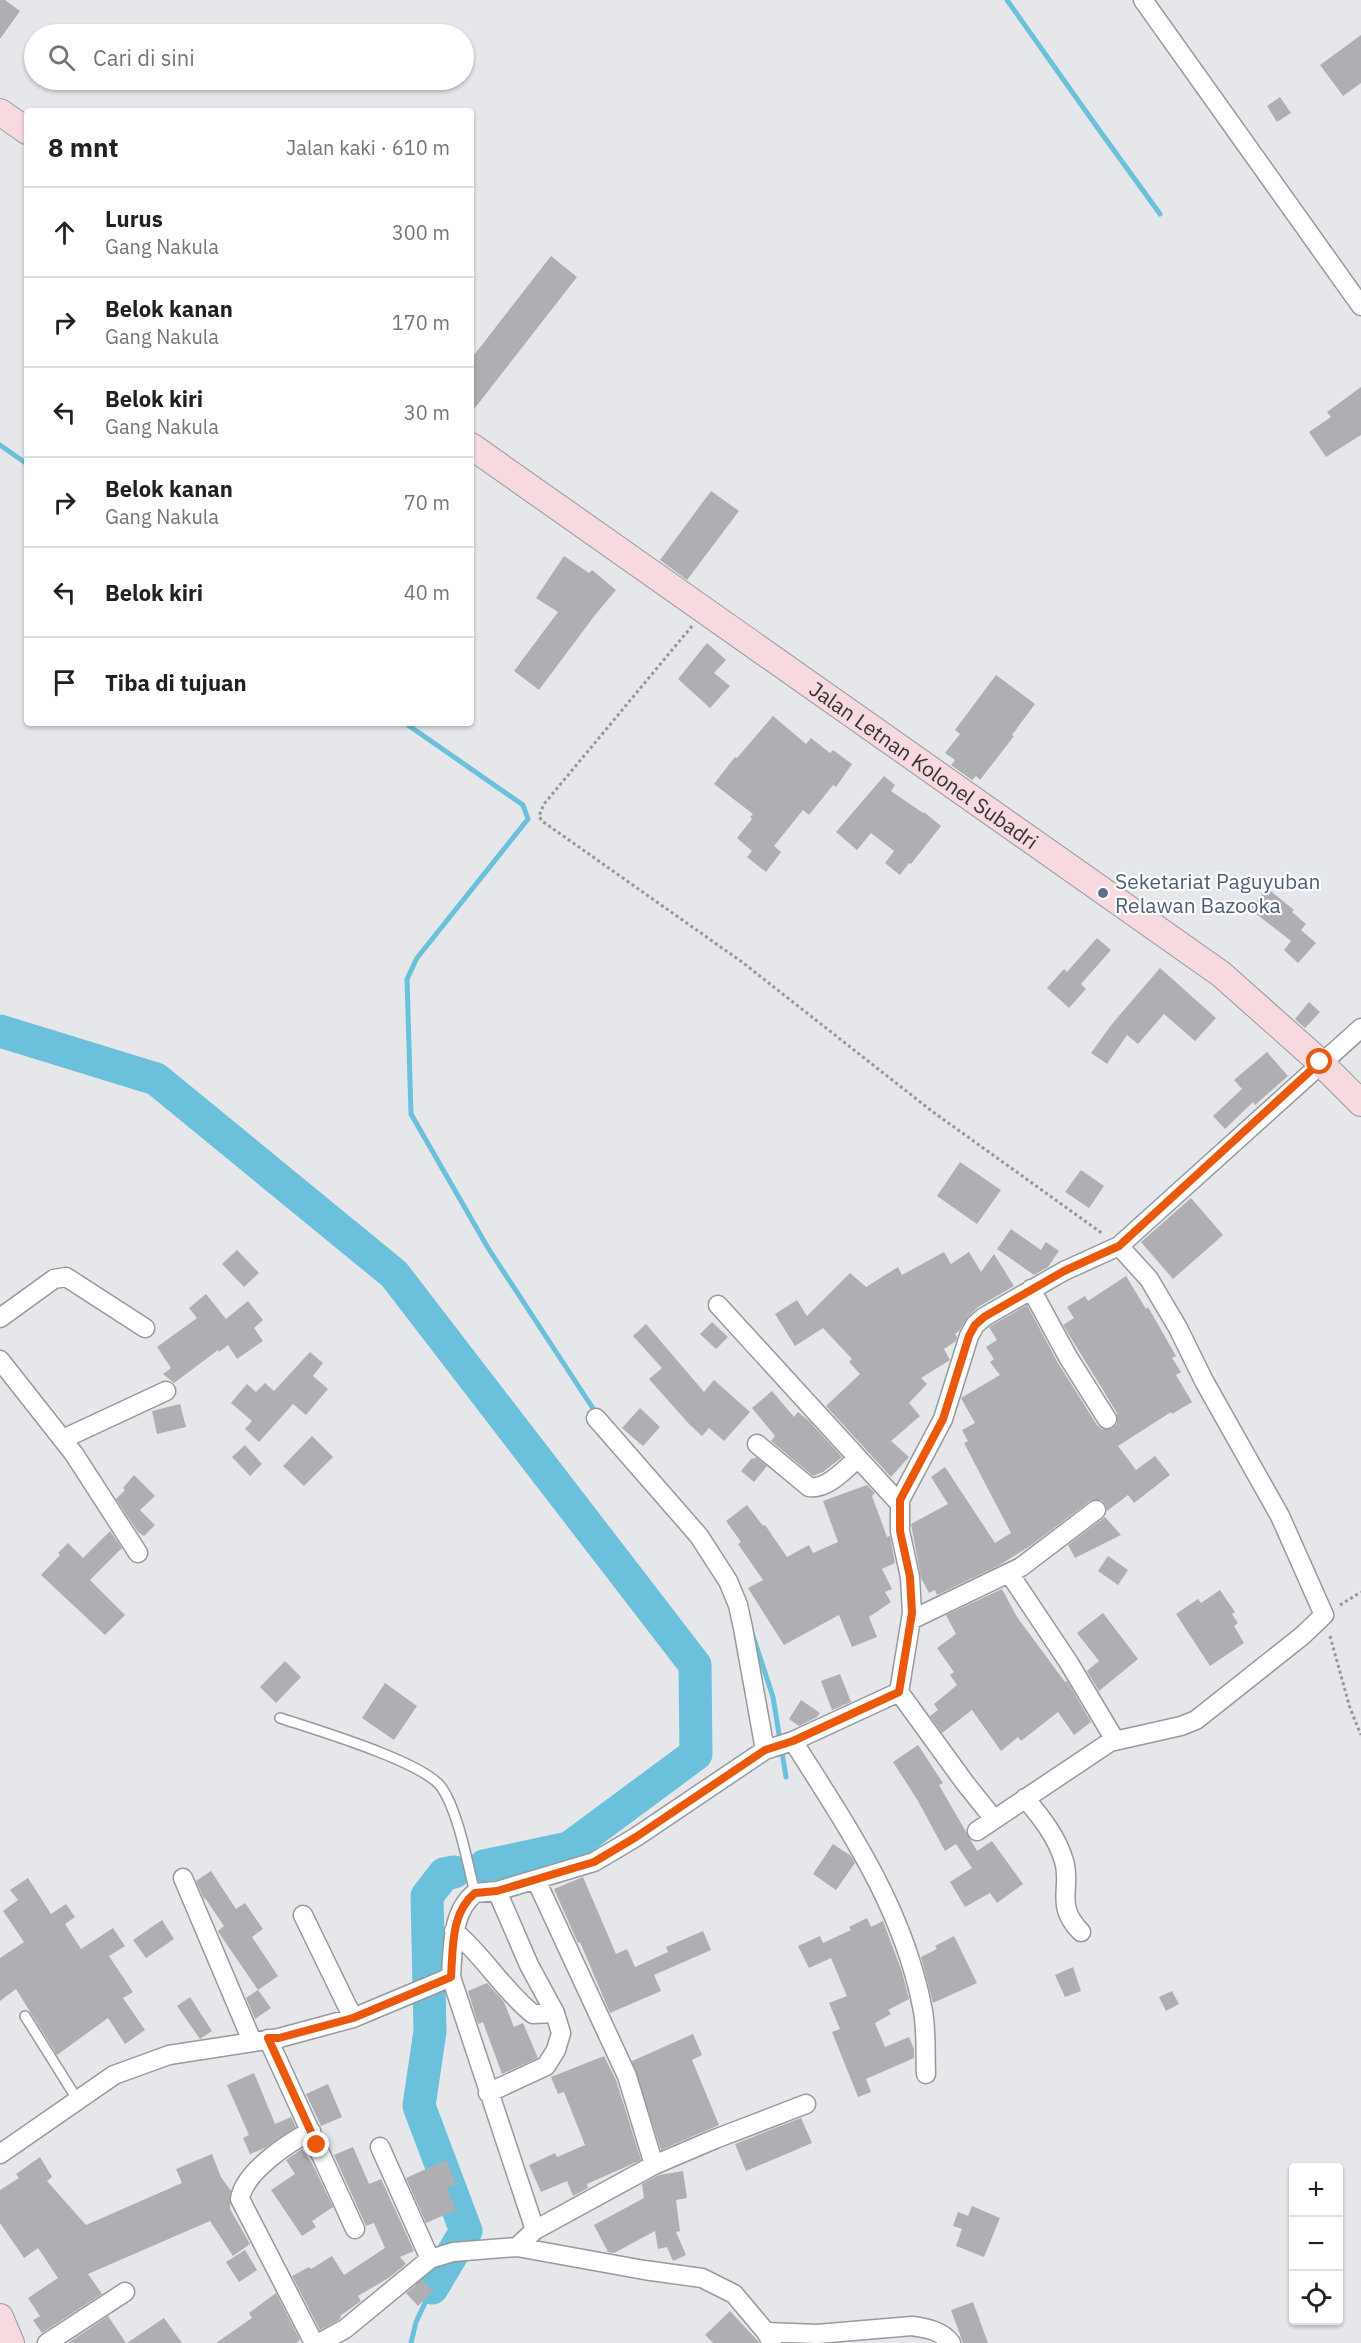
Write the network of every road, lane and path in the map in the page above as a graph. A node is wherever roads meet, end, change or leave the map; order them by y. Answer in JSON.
{"nodes":[{"id":1,"x":1143,"y":0,"type":"edge"},
{"id":2,"x":0,"y":112,"type":"edge"},
{"id":3,"x":24,"y":129,"type":"edge"},
{"id":4,"x":1361,"y":306,"type":"edge"},
{"id":5,"x":474,"y":448,"type":"edge"},
{"id":6,"x":704,"y":611,"type":"junction"},
{"id":7,"x":1361,"y":1028,"type":"edge"},
{"id":8,"x":1320,"y":1062,"type":"junction"},
{"id":9,"x":1361,"y":1103,"type":"edge"},
{"id":10,"x":1119,"y":1246,"type":"junction"},
{"id":11,"x":1031,"y":1289,"type":"junction"},
{"id":12,"x":718,"y":1305,"type":"dead end"},
{"id":13,"x":0,"y":1318,"type":"edge"},
{"id":14,"x":145,"y":1328,"type":"dead end"},
{"id":15,"x":0,"y":1360,"type":"edge"},
{"id":16,"x":166,"y":1391,"type":"dead end"},
{"id":17,"x":596,"y":1418,"type":"dead end"},
{"id":18,"x":1107,"y":1419,"type":"dead end"},
{"id":19,"x":63,"y":1439,"type":"junction"},
{"id":20,"x":757,"y":1444,"type":"dead end"},
{"id":21,"x":857,"y":1459,"type":"junction"},
{"id":22,"x":900,"y":1504,"type":"junction"},
{"id":23,"x":1096,"y":1510,"type":"dead end"},
{"id":24,"x":138,"y":1553,"type":"dead end"},
{"id":25,"x":1009,"y":1573,"type":"junction"},
{"id":26,"x":1361,"y":1592,"type":"edge"},
{"id":27,"x":1324,"y":1616,"type":"junction"},
{"id":28,"x":911,"y":1620,"type":"junction"},
{"id":29,"x":899,"y":1692,"type":"junction"},
{"id":30,"x":279,"y":1718,"type":"dead end"},
{"id":31,"x":1361,"y":1735,"type":"edge"},
{"id":32,"x":1115,"y":1740,"type":"junction"},
{"id":33,"x":779,"y":1746,"type":"junction"},
{"id":34,"x":1025,"y":1798,"type":"junction"},
{"id":35,"x":993,"y":1818,"type":"junction"},
{"id":36,"x":977,"y":1831,"type":"dead end"},
{"id":37,"x":183,"y":1878,"type":"dead end"},
{"id":38,"x":536,"y":1880,"type":"junction"},
{"id":39,"x":497,"y":1891,"type":"junction"},
{"id":40,"x":475,"y":1893,"type":"junction"},
{"id":41,"x":303,"y":1915,"type":"dead end"},
{"id":42,"x":454,"y":1931,"type":"junction"},
{"id":43,"x":1080,"y":1932,"type":"dead end"},
{"id":44,"x":438,"y":1982,"type":"junction"},
{"id":45,"x":555,"y":2013,"type":"junction"},
{"id":46,"x":25,"y":2016,"type":"dead end"},
{"id":47,"x":353,"y":2018,"type":"junction"},
{"id":48,"x":260,"y":2040,"type":"junction"},
{"id":49,"x":926,"y":2074,"type":"dead end"},
{"id":50,"x":488,"y":2093,"type":"junction"},
{"id":51,"x":77,"y":2099,"type":"junction"},
{"id":52,"x":806,"y":2104,"type":"dead end"},
{"id":53,"x":311,"y":2132,"type":"junction"},
{"id":54,"x":380,"y":2147,"type":"dead end"},
{"id":55,"x":0,"y":2154,"type":"edge"},
{"id":56,"x":654,"y":2165,"type":"junction"},
{"id":57,"x":355,"y":2229,"type":"dead end"},
{"id":58,"x":535,"y":2230,"type":"junction"},
{"id":59,"x":517,"y":2247,"type":"junction"},
{"id":60,"x":430,"y":2259,"type":"junction"},
{"id":61,"x":125,"y":2292,"type":"dead end"},
{"id":62,"x":0,"y":2317,"type":"edge"},
{"id":63,"x":769,"y":2337,"type":"edge"},
{"id":64,"x":11,"y":2343,"type":"edge"},
{"id":65,"x":47,"y":2343,"type":"edge"},
{"id":66,"x":314,"y":2343,"type":"edge"},
{"id":67,"x":319,"y":2343,"type":"edge"},
{"id":68,"x":951,"y":2343,"type":"edge"}],
"edges":[{"from":1,"to":4,"type":"street"},
{"from":2,"to":3,"type":"main road"},
{"from":5,"to":6,"type":"main road","name":"Jalan Letnan Kolonel Subadri"},
{"from":6,"to":8,"type":"main road","name":"Jalan Letnan Kolonel Subadri"},
{"from":6,"to":10,"type":"path"},
{"from":7,"to":8,"type":"street"},
{"from":8,"to":9,"type":"main road","name":"Jalan Letnan Kolonel Subadri"},
{"from":8,"to":10,"type":"street"},
{"from":10,"to":11,"type":"street"},
{"from":10,"to":27,"type":"street"},
{"from":11,"to":18,"type":"street"},
{"from":11,"to":22,"type":"street"},
{"from":12,"to":21,"type":"street"},
{"from":13,"to":14,"type":"street"},
{"from":15,"to":19,"type":"street"},
{"from":16,"to":19,"type":"street"},
{"from":17,"to":33,"type":"street"},
{"from":19,"to":24,"type":"street"},
{"from":20,"to":21,"type":"street"},
{"from":21,"to":22,"type":"street"},
{"from":22,"to":28,"type":"street"},
{"from":23,"to":25,"type":"street"},
{"from":25,"to":28,"type":"street"},
{"from":25,"to":32,"type":"street"},
{"from":26,"to":27,"type":"path"},
{"from":27,"to":31,"type":"path"},
{"from":27,"to":32,"type":"street"},
{"from":28,"to":29,"type":"street"},
{"from":29,"to":33,"type":"street"},
{"from":29,"to":35,"type":"street"},
{"from":30,"to":40,"type":"lane"},
{"from":32,"to":34,"type":"street"},
{"from":33,"to":38,"type":"street"},
{"from":33,"to":49,"type":"street"},
{"from":34,"to":35,"type":"street"},
{"from":34,"to":43,"type":"street"},
{"from":35,"to":36,"type":"street"},
{"from":37,"to":48,"type":"street"},
{"from":38,"to":39,"type":"street"},
{"from":38,"to":56,"type":"street"},
{"from":39,"to":40,"type":"street"},
{"from":39,"to":45,"type":"street"},
{"from":40,"to":42,"type":"street"},
{"from":41,"to":47,"type":"street"},
{"from":42,"to":44,"type":"street"},
{"from":42,"to":45,"type":"street"},
{"from":44,"to":47,"type":"street"},
{"from":44,"to":50,"type":"street"},
{"from":45,"to":50,"type":"street"},
{"from":46,"to":51,"type":"lane"},
{"from":47,"to":48,"type":"street"},
{"from":48,"to":51,"type":"street"},
{"from":48,"to":53,"type":"street"},
{"from":50,"to":58,"type":"street"},
{"from":51,"to":55,"type":"street"},
{"from":52,"to":56,"type":"street"},
{"from":53,"to":57,"type":"street"},
{"from":53,"to":66,"type":"street"},
{"from":54,"to":60,"type":"street"},
{"from":56,"to":58,"type":"street"},
{"from":58,"to":59,"type":"street"},
{"from":59,"to":60,"type":"street"},
{"from":59,"to":63,"type":"street"},
{"from":60,"to":67,"type":"street"},
{"from":61,"to":65,"type":"street"},
{"from":62,"to":64,"type":"main road"},
{"from":63,"to":68,"type":"street"}]}
